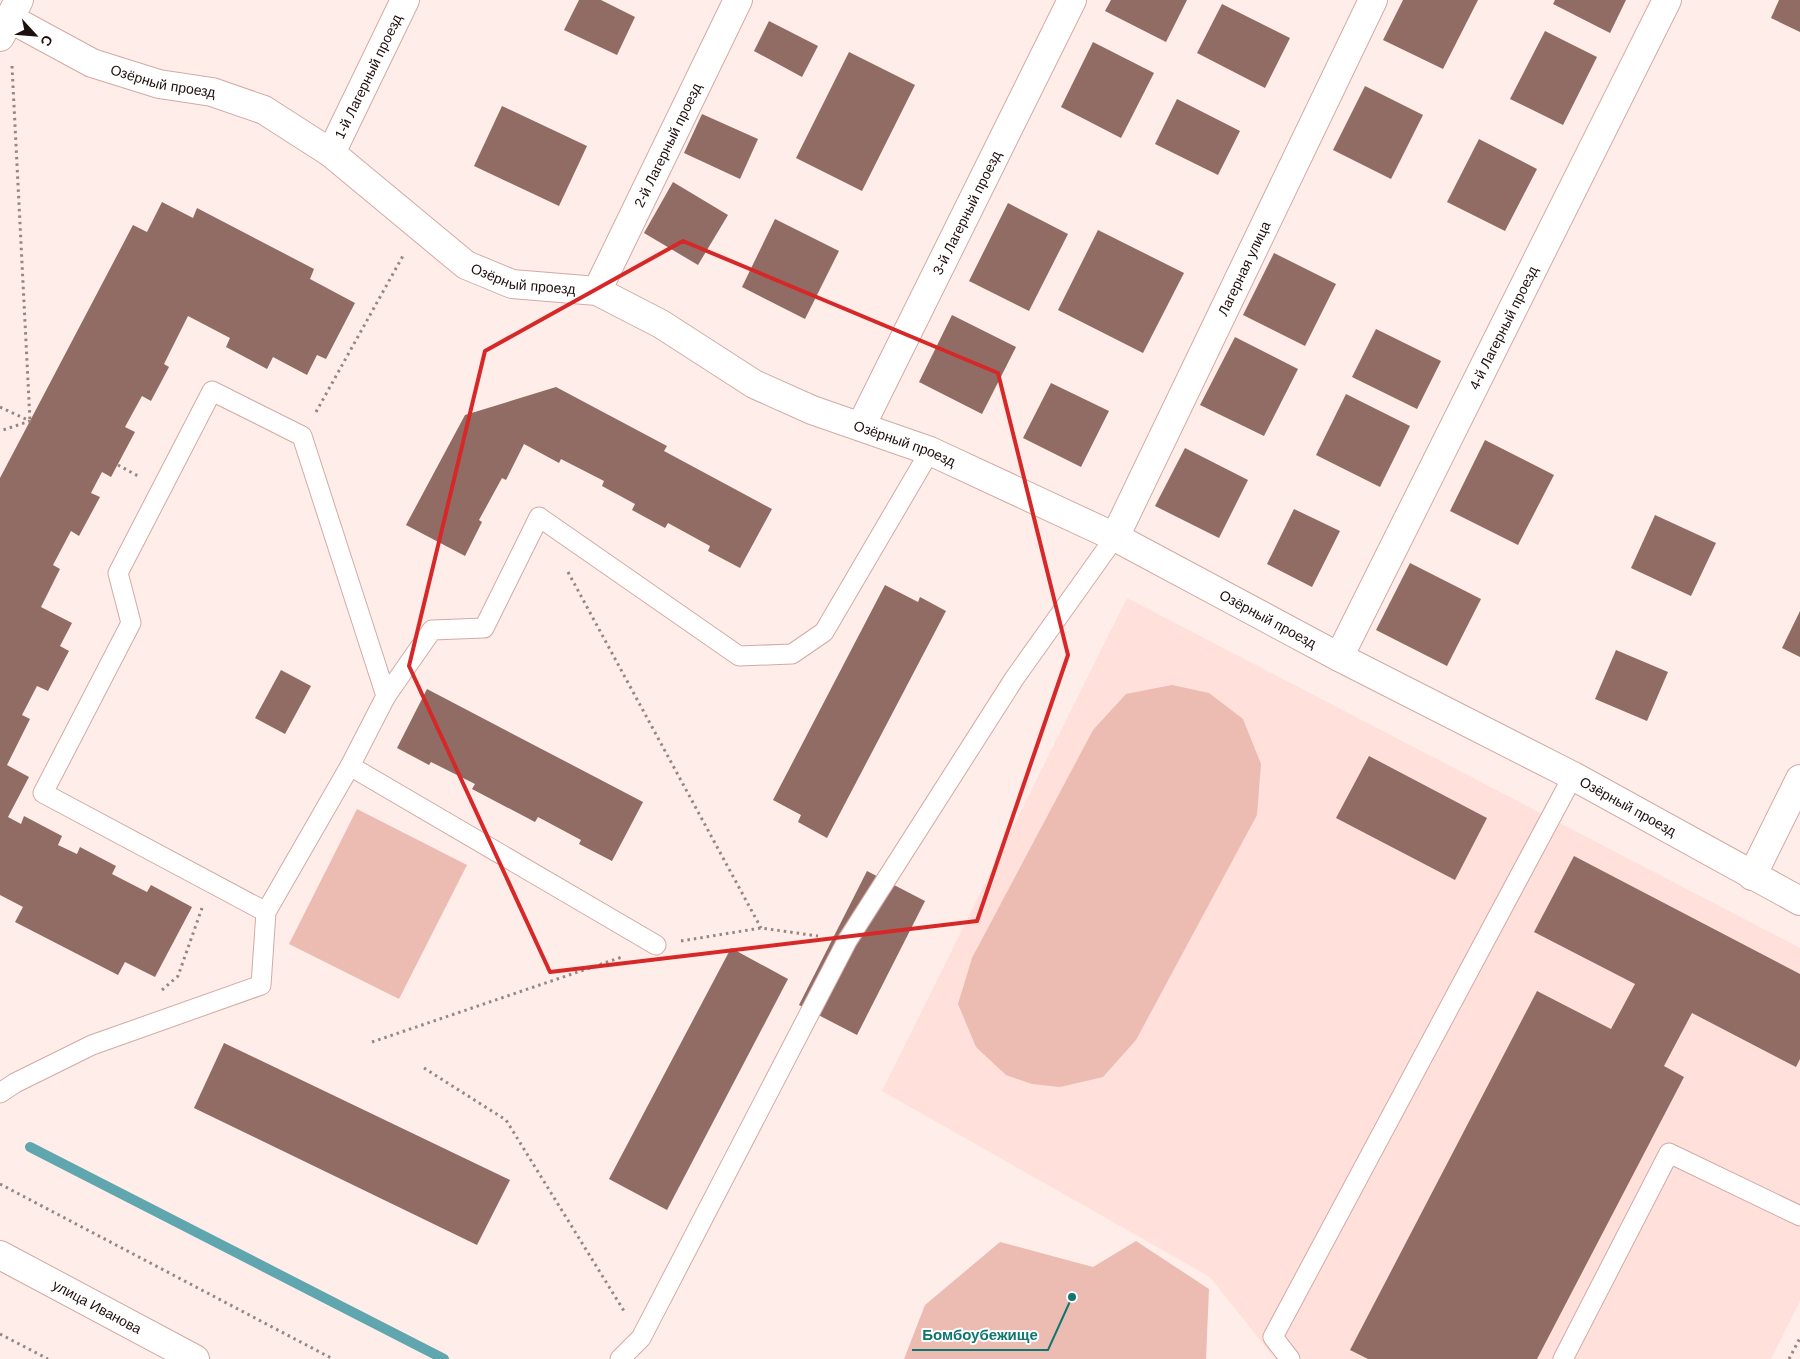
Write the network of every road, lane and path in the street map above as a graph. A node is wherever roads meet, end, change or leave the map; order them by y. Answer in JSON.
{"nodes":[{"id":1,"x":405,"y":0,"type":"edge"},
{"id":2,"x":738,"y":0,"type":"edge"},
{"id":3,"x":1072,"y":0,"type":"edge"},
{"id":4,"x":1373,"y":0,"type":"edge"},
{"id":5,"x":1667,"y":0,"type":"edge"},
{"id":6,"x":7,"y":16,"type":"edge"},
{"id":7,"x":331,"y":153,"type":"junction"},
{"id":8,"x":418,"y":227,"type":"junction"},
{"id":9,"x":597,"y":290,"type":"junction"},
{"id":10,"x":0,"y":406,"type":"edge"},
{"id":11,"x":30,"y":421,"type":"junction"},
{"id":12,"x":861,"y":426,"type":"junction"},
{"id":13,"x":0,"y":431,"type":"edge"},
{"id":14,"x":302,"y":436,"type":"junction"},
{"id":15,"x":930,"y":450,"type":"junction"},
{"id":16,"x":1115,"y":537,"type":"junction"},
{"id":17,"x":567,"y":570,"type":"dead end"},
{"id":18,"x":1339,"y":656,"type":"junction"},
{"id":19,"x":386,"y":696,"type":"junction"},
{"id":20,"x":350,"y":766,"type":"junction"},
{"id":21,"x":1573,"y":776,"type":"junction"},
{"id":22,"x":1800,"y":779,"type":"edge"},
{"id":23,"x":1752,"y":876,"type":"junction"},
{"id":24,"x":1800,"y":901,"type":"edge"},
{"id":25,"x":266,"y":912,"type":"junction"},
{"id":26,"x":761,"y":928,"type":"junction"},
{"id":27,"x":848,"y":941,"type":"junction"},
{"id":28,"x":656,"y":945,"type":"junction"},
{"id":29,"x":372,"y":1042,"type":"dead end"},
{"id":30,"x":424,"y":1068,"type":"dead end"},
{"id":31,"x":0,"y":1093,"type":"edge"},
{"id":32,"x":0,"y":1184,"type":"edge"},
{"id":33,"x":1800,"y":1216,"type":"edge"},
{"id":34,"x":0,"y":1255,"type":"edge"},
{"id":35,"x":0,"y":1334,"type":"edge"},
{"id":36,"x":641,"y":1338,"type":"junction"},
{"id":37,"x":1800,"y":1338,"type":"edge"},
{"id":38,"x":48,"y":1359,"type":"edge"},
{"id":39,"x":195,"y":1359,"type":"edge"},
{"id":40,"x":333,"y":1359,"type":"edge"},
{"id":41,"x":620,"y":1359,"type":"edge"},
{"id":42,"x":1290,"y":1359,"type":"edge"},
{"id":43,"x":1563,"y":1359,"type":"edge"},
{"id":44,"x":1789,"y":1359,"type":"edge"}],
"edges":[{"from":1,"to":7,"type":"street","name":"1-й Лагерный проезд"},
{"from":2,"to":9,"type":"street","name":"2-й Лагерный проезд"},
{"from":3,"to":12,"type":"street","name":"3-й Лагерный проезд"},
{"from":4,"to":16,"type":"street","name":"Лагерная улица"},
{"from":5,"to":18,"type":"street","name":"4-й Лагерный проезд"},
{"from":6,"to":7,"type":"street","name":"Озёрный проезд"},
{"from":6,"to":11,"type":"path"},
{"from":7,"to":8,"type":"street","name":"Озёрный проезд"},
{"from":8,"to":9,"type":"street","name":"Озёрный проезд"},
{"from":8,"to":14,"type":"path"},
{"from":9,"to":12,"type":"street","name":"Озёрный проезд"},
{"from":10,"to":11,"type":"path"},
{"from":11,"to":13,"type":"path"},
{"from":12,"to":15,"type":"street","name":"Озёрный проезд"},
{"from":14,"to":19,"type":"lane"},
{"from":14,"to":25,"type":"lane"},
{"from":15,"to":16,"type":"street","name":"Озёрный проезд"},
{"from":15,"to":19,"type":"lane"},
{"from":16,"to":18,"type":"street","name":"Озёрный проезд"},
{"from":16,"to":27,"type":"lane"},
{"from":17,"to":26,"type":"path"},
{"from":18,"to":21,"type":"street","name":"Озёрный проезд"},
{"from":19,"to":20,"type":"lane"},
{"from":20,"to":25,"type":"lane"},
{"from":20,"to":28,"type":"lane"},
{"from":21,"to":23,"type":"street","name":"Озёрный проезд"},
{"from":21,"to":42,"type":"lane"},
{"from":22,"to":23,"type":"street"},
{"from":23,"to":24,"type":"street","name":"Озёрный проезд"},
{"from":25,"to":31,"type":"lane"},
{"from":26,"to":27,"type":"path"},
{"from":26,"to":28,"type":"path"},
{"from":27,"to":36,"type":"lane"},
{"from":28,"to":29,"type":"path"},
{"from":30,"to":36,"type":"path"},
{"from":32,"to":40,"type":"path"},
{"from":33,"to":43,"type":"lane"},
{"from":34,"to":39,"type":"street","name":"улица Иванова"},
{"from":35,"to":38,"type":"path"},
{"from":36,"to":41,"type":"lane"},
{"from":37,"to":44,"type":"path"}]}
